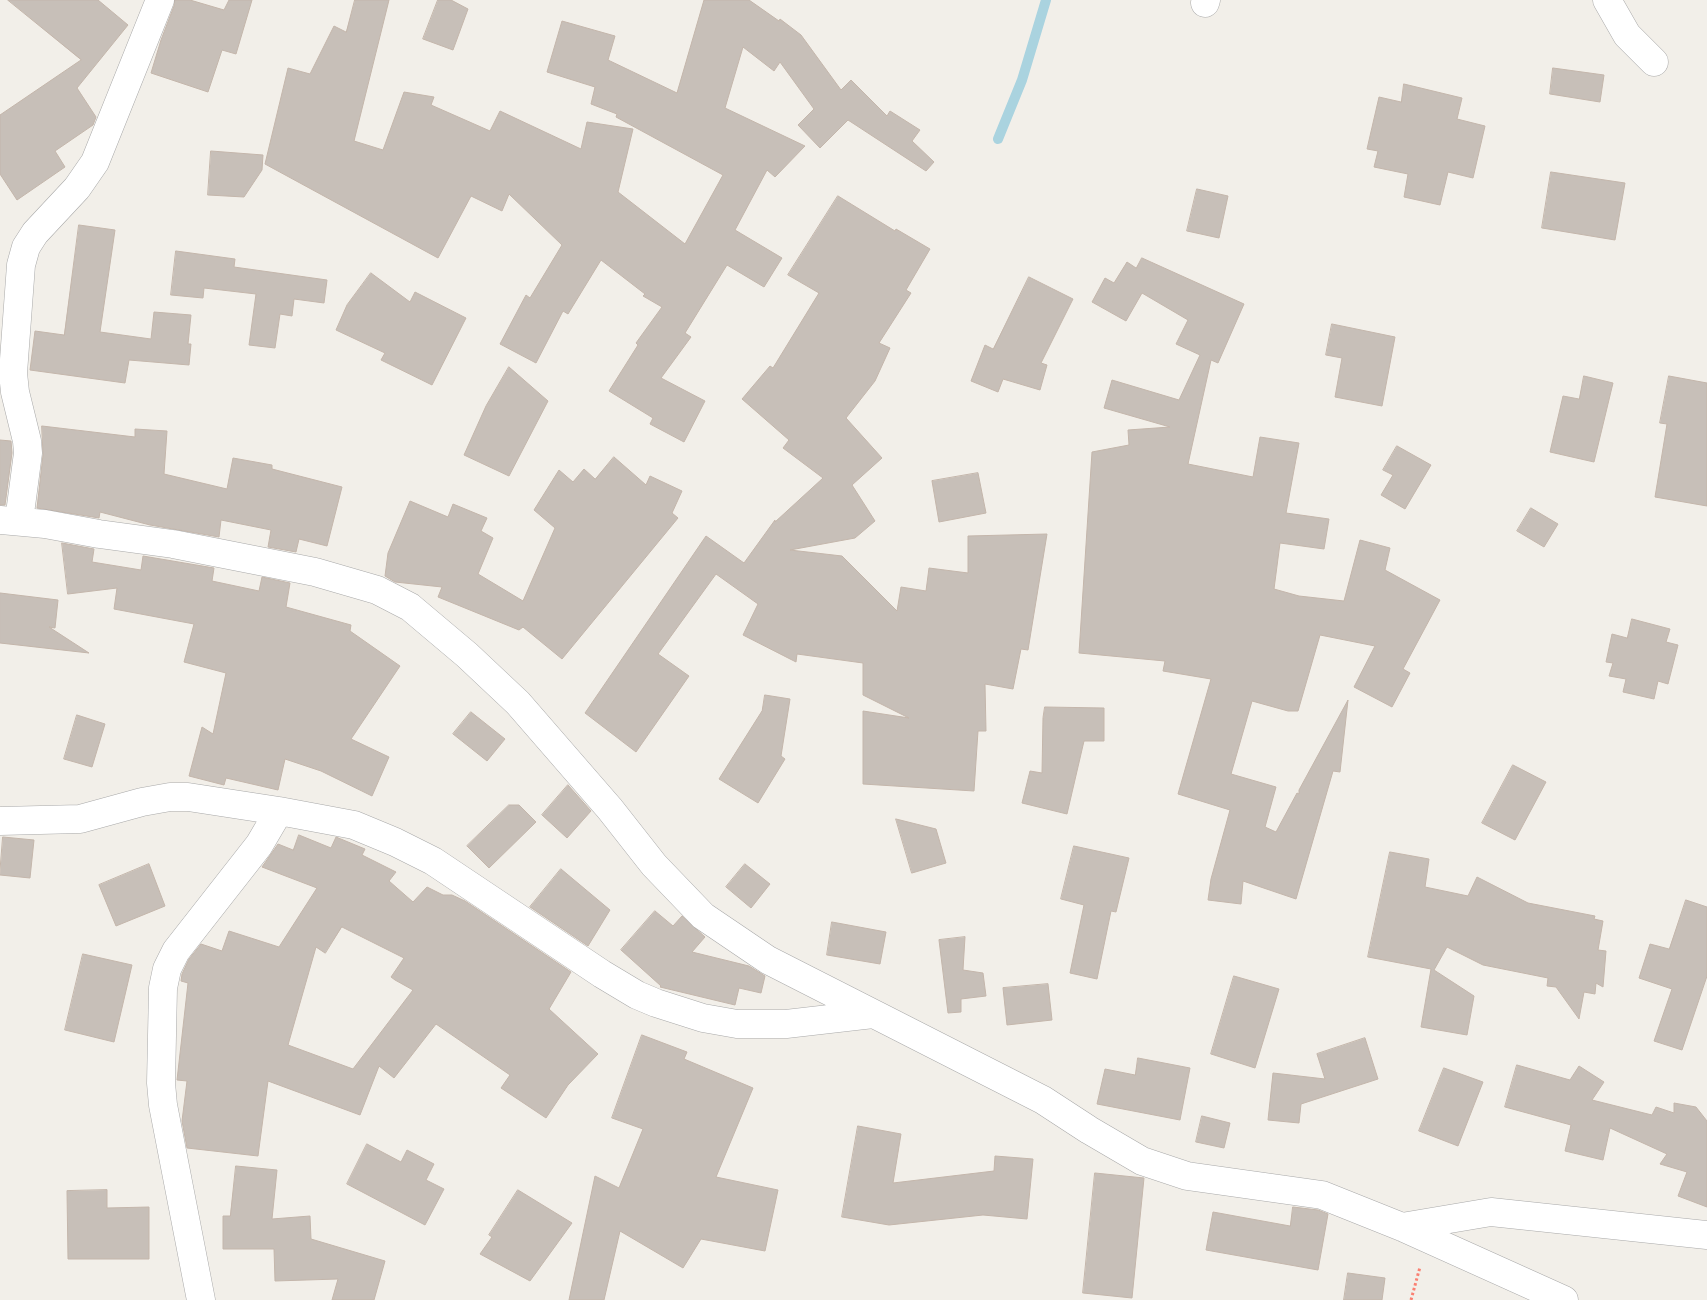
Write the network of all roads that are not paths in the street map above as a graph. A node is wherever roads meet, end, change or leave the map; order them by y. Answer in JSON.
{"nodes":[{"id":1,"x":160,"y":0,"type":"edge"},
{"id":2,"x":1607,"y":0,"type":"edge"},
{"id":3,"x":1654,"y":62,"type":"dead end"},
{"id":4,"x":10,"y":520,"type":"edge"},
{"id":5,"x":279,"y":811,"type":"junction"},
{"id":6,"x":0,"y":821,"type":"edge"},
{"id":7,"x":873,"y":1014,"type":"junction"},
{"id":8,"x":1402,"y":1227,"type":"junction"},
{"id":9,"x":1707,"y":1235,"type":"edge"},
{"id":10,"x":201,"y":1300,"type":"edge"},
{"id":11,"x":1564,"y":1300,"type":"edge"}],
"edges":[{"from":1,"to":4,"type":"street"},
{"from":2,"to":3,"type":"street"},
{"from":4,"to":7,"type":"street"},
{"from":5,"to":6,"type":"street"},
{"from":5,"to":7,"type":"street"},
{"from":5,"to":10,"type":"street"},
{"from":7,"to":8,"type":"street"},
{"from":8,"to":9,"type":"street"},
{"from":8,"to":11,"type":"street"}]}
